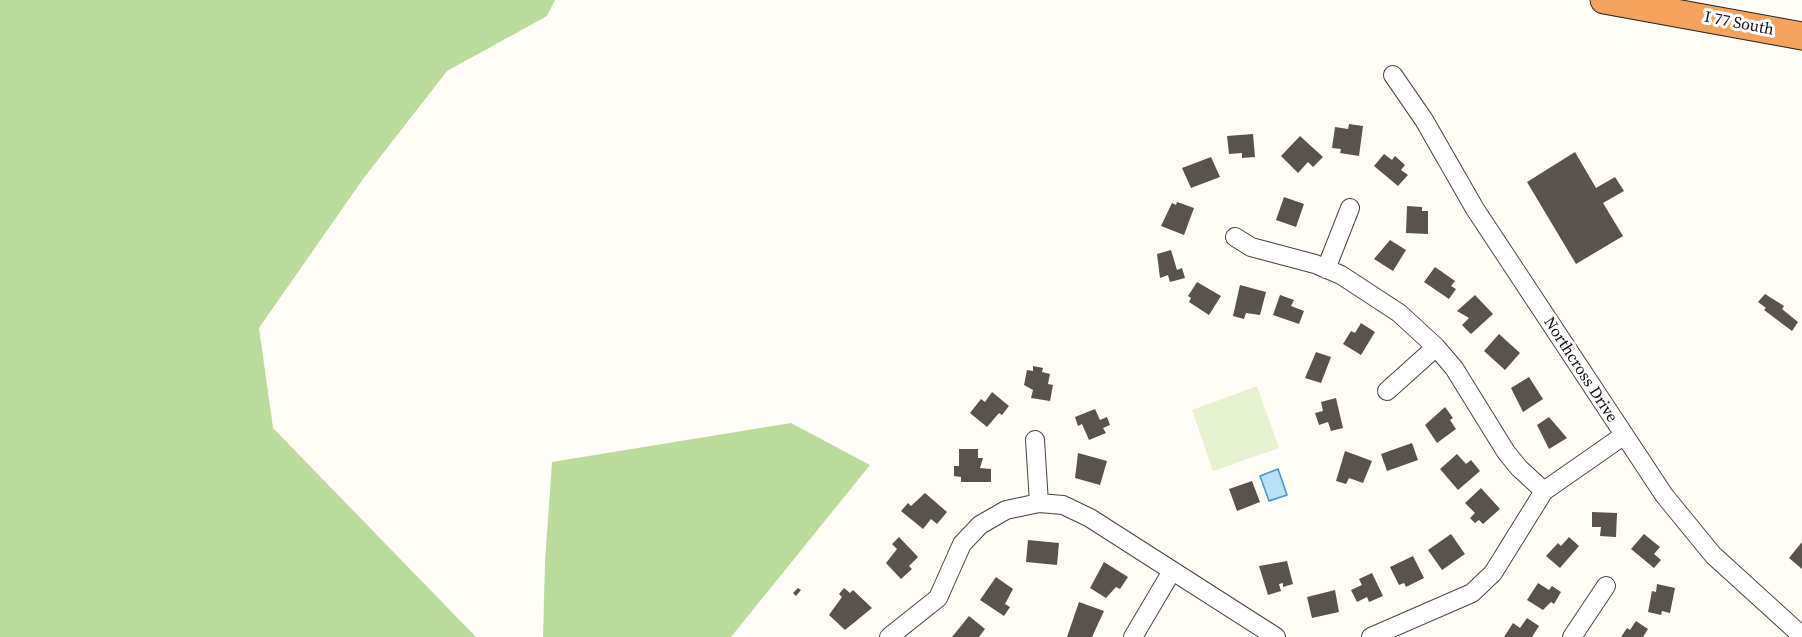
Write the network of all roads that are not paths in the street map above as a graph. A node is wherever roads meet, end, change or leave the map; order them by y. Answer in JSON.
{"nodes":[{"id":1,"x":1604,"y":0,"type":"edge"},
{"id":2,"x":1708,"y":0,"type":"edge"},
{"id":3,"x":1802,"y":19,"type":"edge"},
{"id":4,"x":1802,"y":36,"type":"edge"},
{"id":5,"x":1393,"y":75,"type":"dead end"},
{"id":6,"x":1350,"y":208,"type":"dead end"},
{"id":7,"x":1235,"y":237,"type":"dead end"},
{"id":8,"x":1326,"y":269,"type":"junction"},
{"id":9,"x":1436,"y":346,"type":"junction"},
{"id":10,"x":1387,"y":391,"type":"dead end"},
{"id":11,"x":1623,"y":436,"type":"junction"},
{"id":12,"x":1035,"y":440,"type":"dead end"},
{"id":13,"x":1544,"y":490,"type":"junction"},
{"id":14,"x":1039,"y":503,"type":"junction"},
{"id":15,"x":1172,"y":571,"type":"junction"},
{"id":16,"x":1606,"y":586,"type":"dead end"},
{"id":17,"x":1802,"y":636,"type":"edge"},
{"id":18,"x":889,"y":637,"type":"edge"},
{"id":19,"x":1133,"y":637,"type":"edge"},
{"id":20,"x":1276,"y":637,"type":"edge"},
{"id":21,"x":1371,"y":637,"type":"edge"},
{"id":22,"x":1572,"y":637,"type":"edge"}],
"edges":[{"from":1,"to":4,"type":"highway","name":"I 77 South"},
{"from":2,"to":3,"type":"highway"},
{"from":5,"to":11,"type":"street","name":"Northcross Drive"},
{"from":6,"to":8,"type":"street"},
{"from":7,"to":8,"type":"street"},
{"from":8,"to":9,"type":"street"},
{"from":9,"to":10,"type":"street"},
{"from":9,"to":13,"type":"street"},
{"from":11,"to":13,"type":"street"},
{"from":11,"to":17,"type":"street","name":"Northcross Drive"},
{"from":12,"to":14,"type":"street"},
{"from":13,"to":21,"type":"street"},
{"from":14,"to":15,"type":"street"},
{"from":14,"to":18,"type":"street"},
{"from":15,"to":19,"type":"street"},
{"from":15,"to":20,"type":"street"},
{"from":16,"to":22,"type":"street"}]}
